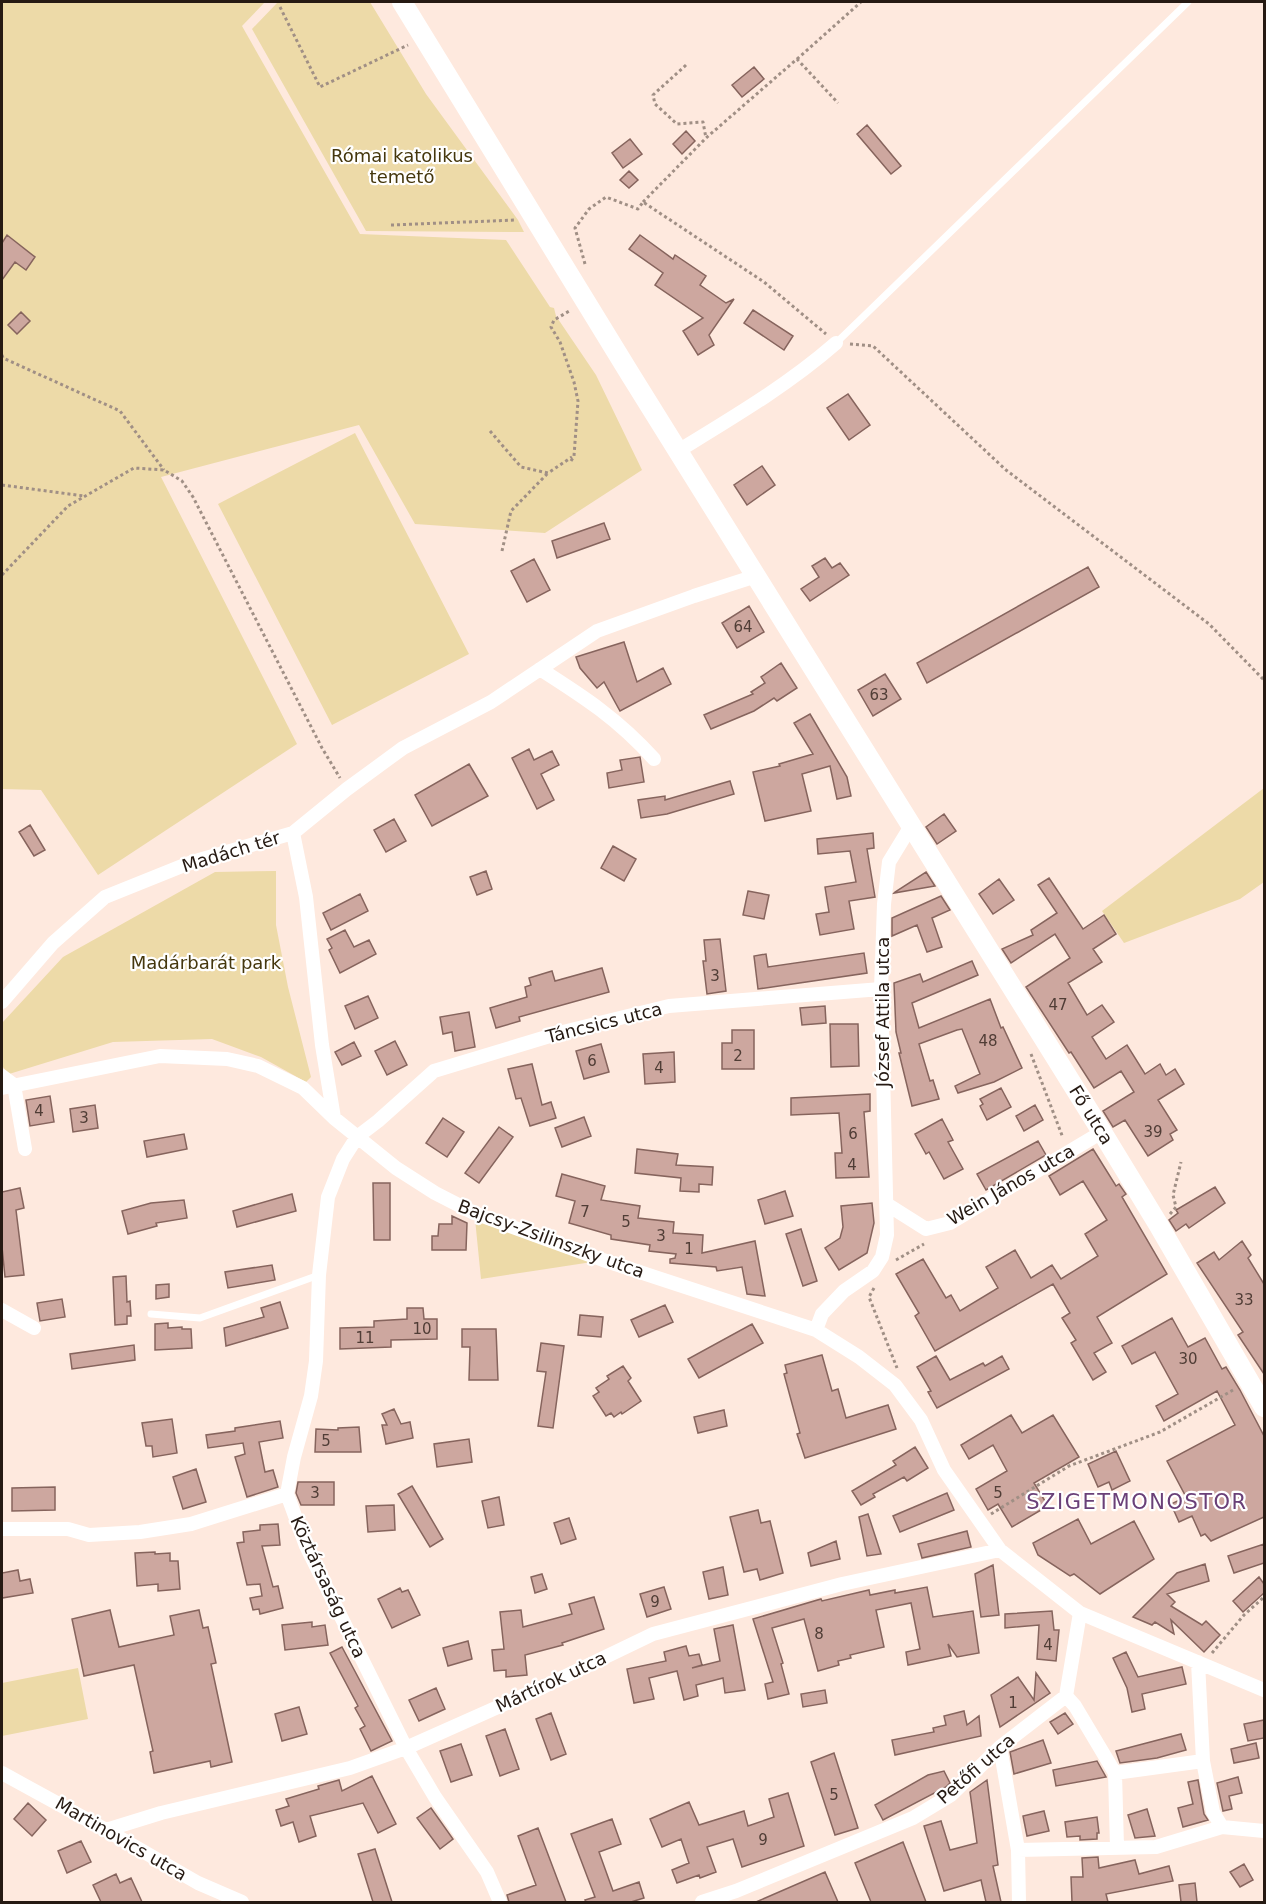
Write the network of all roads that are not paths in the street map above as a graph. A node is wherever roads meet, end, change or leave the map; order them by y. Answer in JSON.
{"nodes":[{"id":1,"x":402,"y":2,"type":"edge"},
{"id":2,"x":1188,"y":2,"type":"edge"},
{"id":3,"x":836,"y":343,"type":"joint"},
{"id":4,"x":678,"y":451,"type":"junction"},
{"id":5,"x":756,"y":576,"type":"junction"},
{"id":6,"x":540,"y":669,"type":"junction"},
{"id":7,"x":654,"y":759,"type":"dead end"},
{"id":8,"x":911,"y":826,"type":"junction"},
{"id":9,"x":293,"y":833,"type":"junction"},
{"id":10,"x":881,"y":989,"type":"junction"},
{"id":11,"x":2,"y":1002,"type":"edge"},
{"id":12,"x":2,"y":1076,"type":"edge"},
{"id":13,"x":8,"y":1086,"type":"edge"},
{"id":14,"x":334,"y":1118,"type":"junction"},
{"id":15,"x":1102,"y":1132,"type":"junction"},
{"id":16,"x":357,"y":1137,"type":"junction"},
{"id":17,"x":26,"y":1149,"type":"dead end"},
{"id":18,"x":888,"y":1205,"type":"junction"},
{"id":19,"x":319,"y":1275,"type":"junction"},
{"id":20,"x":2,"y":1310,"type":"edge"},
{"id":21,"x":151,"y":1314,"type":"dead end"},
{"id":22,"x":34,"y":1328,"type":"dead end"},
{"id":23,"x":816,"y":1330,"type":"junction"},
{"id":24,"x":1264,"y":1407,"type":"edge"},
{"id":25,"x":287,"y":1494,"type":"junction"},
{"id":26,"x":2,"y":1529,"type":"edge"},
{"id":27,"x":1000,"y":1550,"type":"junction"},
{"id":28,"x":1080,"y":1613,"type":"junction"},
{"id":29,"x":1198,"y":1662,"type":"junction"},
{"id":30,"x":1264,"y":1690,"type":"edge"},
{"id":31,"x":1066,"y":1696,"type":"junction"},
{"id":32,"x":1000,"y":1747,"type":"junction"},
{"id":33,"x":406,"y":1748,"type":"junction"},
{"id":34,"x":1203,"y":1761,"type":"junction"},
{"id":35,"x":2,"y":1773,"type":"edge"},
{"id":36,"x":1115,"y":1773,"type":"junction"},
{"id":37,"x":1222,"y":1827,"type":"junction"},
{"id":38,"x":106,"y":1830,"type":"junction"},
{"id":39,"x":1264,"y":1831,"type":"edge"},
{"id":40,"x":1117,"y":1847,"type":"junction"},
{"id":41,"x":1018,"y":1850,"type":"junction"},
{"id":42,"x":242,"y":1902,"type":"edge"},
{"id":43,"x":500,"y":1902,"type":"edge"},
{"id":44,"x":702,"y":1902,"type":"edge"},
{"id":45,"x":1019,"y":1902,"type":"edge"}],
"edges":[{"from":1,"to":4,"type":"main road","name":"Fő utca"},
{"from":2,"to":3,"type":"lane"},
{"from":3,"to":4,"type":"street"},
{"from":4,"to":5,"type":"main road","name":"Fő utca"},
{"from":5,"to":6,"type":"street"},
{"from":5,"to":8,"type":"main road","name":"Fő utca"},
{"from":6,"to":7,"type":"street"},
{"from":6,"to":9,"type":"street"},
{"from":8,"to":10,"type":"street","name":"József Attila utca"},
{"from":8,"to":15,"type":"main road","name":"Fő utca"},
{"from":9,"to":11,"type":"street","name":"Madách tér"},
{"from":9,"to":14,"type":"street","name":"Madách tér"},
{"from":10,"to":16,"type":"street","name":"Táncsics utca"},
{"from":10,"to":18,"type":"street","name":"József Attila utca"},
{"from":12,"to":13,"type":"street"},
{"from":13,"to":14,"type":"street","name":"Bajcsy-Zsilinszky utca"},
{"from":13,"to":17,"type":"street"},
{"from":14,"to":16,"type":"street","name":"Bajcsy-Zsilinszky utca"},
{"from":15,"to":18,"type":"street","name":"Wein János utca"},
{"from":15,"to":24,"type":"main road","name":"Fő utca"},
{"from":16,"to":19,"type":"street","name":"Köztársaság utca"},
{"from":16,"to":23,"type":"street","name":"Bajcsy-Zsilinszky utca"},
{"from":18,"to":23,"type":"street","name":"József Attila utca"},
{"from":19,"to":21,"type":"lane"},
{"from":19,"to":25,"type":"street","name":"Köztársaság utca"},
{"from":20,"to":22,"type":"street"},
{"from":23,"to":27,"type":"street","name":"Bajcsy-Zsilinszky utca"},
{"from":25,"to":26,"type":"street"},
{"from":25,"to":33,"type":"street","name":"Köztársaság utca"},
{"from":27,"to":28,"type":"street","name":"Bajcsy-Zsilinszky utca"},
{"from":27,"to":33,"type":"street","name":"Mártírok utca"},
{"from":28,"to":29,"type":"street","name":"Bajcsy-Zsilinszky utca"},
{"from":28,"to":31,"type":"street"},
{"from":29,"to":30,"type":"street","name":"Bajcsy-Zsilinszky utca"},
{"from":29,"to":34,"type":"street"},
{"from":31,"to":32,"type":"street","name":"Petőfi utca"},
{"from":31,"to":36,"type":"street"},
{"from":32,"to":41,"type":"street"},
{"from":32,"to":44,"type":"street","name":"Petőfi utca"},
{"from":33,"to":38,"type":"street","name":"Mártírok utca"},
{"from":33,"to":43,"type":"street","name":"Köztársaság utca"},
{"from":34,"to":36,"type":"street"},
{"from":34,"to":37,"type":"street"},
{"from":35,"to":38,"type":"street","name":"Martinovics utca"},
{"from":36,"to":40,"type":"street"},
{"from":37,"to":39,"type":"street"},
{"from":37,"to":40,"type":"street"},
{"from":38,"to":42,"type":"street","name":"Martinovics utca"},
{"from":40,"to":41,"type":"street"},
{"from":41,"to":45,"type":"street"}]}
